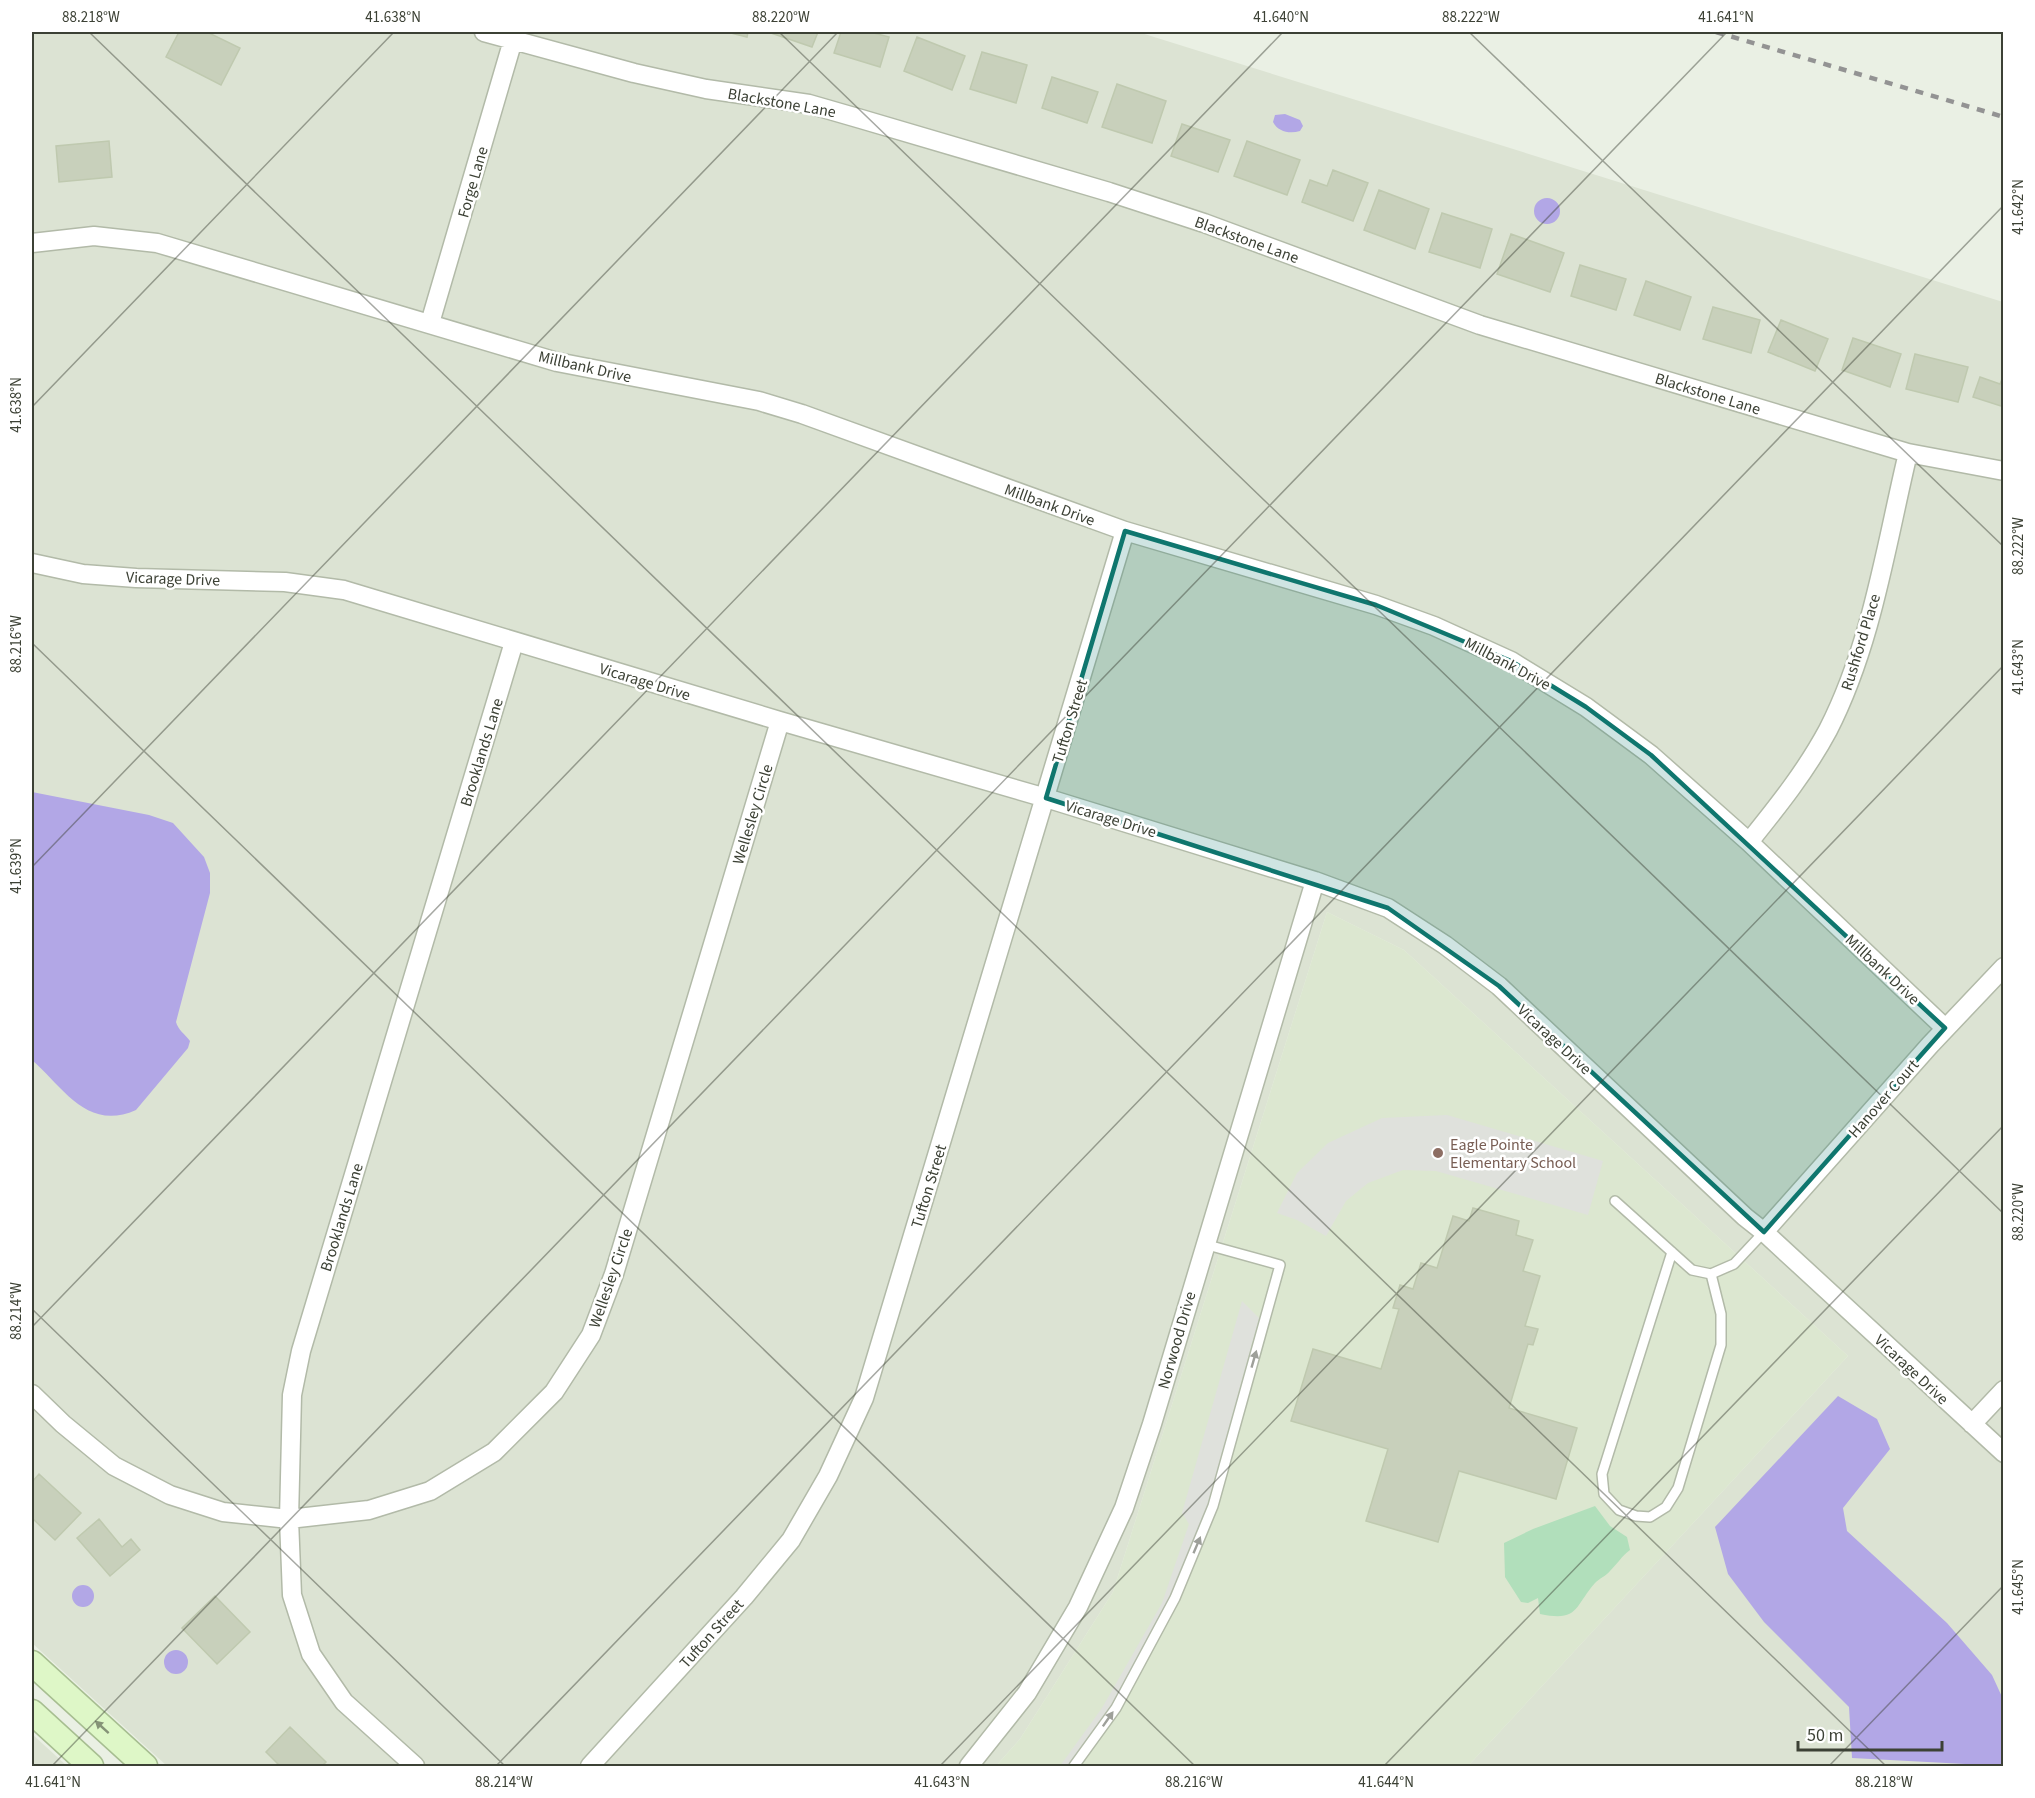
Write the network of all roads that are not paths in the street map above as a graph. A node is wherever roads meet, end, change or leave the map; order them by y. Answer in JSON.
{"nodes":[{"id":1,"x":484,"y":32,"type":"edge"},
{"id":2,"x":513,"y":40,"type":"junction"},
{"id":3,"x":32,"y":243,"type":"edge"},
{"id":4,"x":430,"y":323,"type":"junction"},
{"id":5,"x":1908,"y":453,"type":"junction"},
{"id":6,"x":2004,"y":471,"type":"edge"},
{"id":7,"x":1125,"y":531,"type":"junction"},
{"id":8,"x":32,"y":563,"type":"edge"},
{"id":9,"x":514,"y":642,"type":"junction"},
{"id":10,"x":780,"y":721,"type":"junction"},
{"id":11,"x":1046,"y":798,"type":"junction"},
{"id":12,"x":1749,"y":842,"type":"junction"},
{"id":13,"x":1315,"y":881,"type":"junction"},
{"id":14,"x":2004,"y":967,"type":"edge"},
{"id":15,"x":1945,"y":1028,"type":"junction"},
{"id":16,"x":1615,"y":1201,"type":"dead end"},
{"id":17,"x":1764,"y":1232,"type":"junction"},
{"id":18,"x":1204,"y":1244,"type":"junction"},
{"id":19,"x":1672,"y":1252,"type":"junction"},
{"id":20,"x":1711,"y":1274,"type":"junction"},
{"id":21,"x":2004,"y":1390,"type":"edge"},
{"id":22,"x":32,"y":1394,"type":"edge"},
{"id":23,"x":1972,"y":1424,"type":"junction"},
{"id":24,"x":2004,"y":1453,"type":"edge"},
{"id":25,"x":289,"y":1519,"type":"junction"},
{"id":26,"x":32,"y":1663,"type":"edge"},
{"id":27,"x":32,"y":1712,"type":"edge"},
{"id":28,"x":91,"y":1767,"type":"edge"},
{"id":29,"x":145,"y":1767,"type":"edge"},
{"id":30,"x":415,"y":1767,"type":"edge"},
{"id":31,"x":590,"y":1767,"type":"edge"},
{"id":32,"x":969,"y":1767,"type":"edge"},
{"id":33,"x":1074,"y":1767,"type":"edge"}],
"edges":[{"from":1,"to":2,"type":"street","name":"Blackstone Lane"},
{"from":2,"to":4,"type":"street","name":"Forge Lane"},
{"from":2,"to":5,"type":"street","name":"Blackstone Lane"},
{"from":3,"to":4,"type":"street","name":"Millbank Drive"},
{"from":4,"to":7,"type":"street","name":"Millbank Drive"},
{"from":5,"to":6,"type":"street","name":"Blackstone Lane"},
{"from":5,"to":12,"type":"street","name":"Rushford Place"},
{"from":7,"to":11,"type":"street","name":"Tufton Street"},
{"from":7,"to":12,"type":"street","name":"Millbank Drive"},
{"from":8,"to":9,"type":"street","name":"Vicarage Drive"},
{"from":9,"to":10,"type":"street","name":"Vicarage Drive"},
{"from":9,"to":25,"type":"street","name":"Brooklands Lane"},
{"from":10,"to":11,"type":"street","name":"Vicarage Drive"},
{"from":10,"to":25,"type":"street","name":"Wellesley Circle"},
{"from":11,"to":13,"type":"street","name":"Vicarage Drive"},
{"from":11,"to":31,"type":"street","name":"Tufton Street"},
{"from":12,"to":15,"type":"street","name":"Millbank Drive"},
{"from":13,"to":17,"type":"street","name":"Vicarage Drive"},
{"from":13,"to":18,"type":"street","name":"Norwood Drive"},
{"from":14,"to":15,"type":"street","name":"Hanover Court"},
{"from":15,"to":17,"type":"street","name":"Hanover Court"},
{"from":16,"to":19,"type":"lane"},
{"from":17,"to":20,"type":"lane"},
{"from":17,"to":23,"type":"street","name":"Vicarage Drive"},
{"from":18,"to":32,"type":"street","name":"Norwood Drive"},
{"from":33,"to":18,"type":"lane","one_way":true},
{"from":19,"to":20,"type":"lane"},
{"from":19,"to":20,"type":"lane"},
{"from":21,"to":23,"type":"street"},
{"from":22,"to":25,"type":"street","name":"Wellesley Circle"},
{"from":23,"to":24,"type":"street","name":"Vicarage Drive"},
{"from":25,"to":30,"type":"street","name":"Brooklands Lane"},
{"from":29,"to":26,"type":"street","one_way":true},
{"from":27,"to":28,"type":"street"}]}
